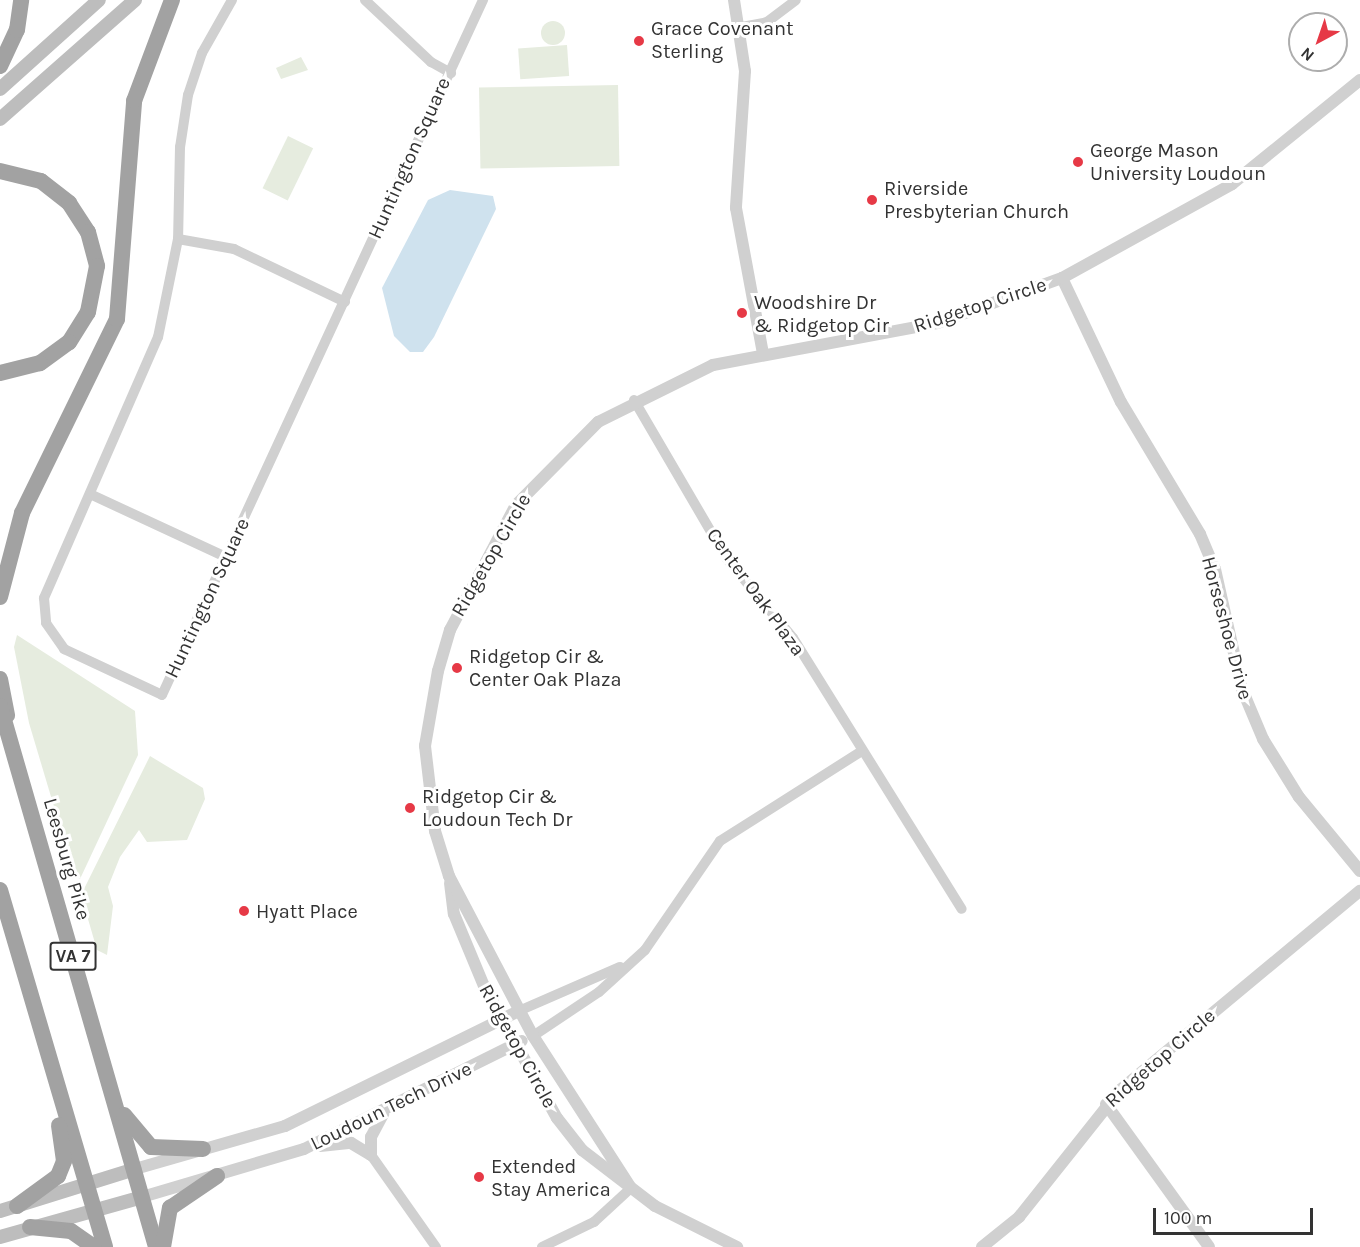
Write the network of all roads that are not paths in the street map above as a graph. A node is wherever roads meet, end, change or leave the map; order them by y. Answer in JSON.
{"nodes":[{"id":1,"x":21,"y":0,"type":"edge"},
{"id":2,"x":99,"y":0,"type":"edge"},
{"id":3,"x":135,"y":0,"type":"edge"},
{"id":4,"x":172,"y":0,"type":"edge"},
{"id":5,"x":232,"y":0,"type":"edge"},
{"id":6,"x":365,"y":0,"type":"edge"},
{"id":7,"x":483,"y":0,"type":"edge"},
{"id":8,"x":735,"y":0,"type":"edge"},
{"id":9,"x":796,"y":0,"type":"edge"},
{"id":10,"x":742,"y":27,"type":"junction"},
{"id":11,"x":0,"y":66,"type":"edge"},
{"id":12,"x":451,"y":73,"type":"junction"},
{"id":13,"x":1360,"y":80,"type":"edge"},
{"id":14,"x":0,"y":89,"type":"edge"},
{"id":15,"x":0,"y":119,"type":"edge"},
{"id":16,"x":0,"y":171,"type":"edge"},
{"id":17,"x":178,"y":239,"type":"junction"},
{"id":18,"x":1062,"y":278,"type":"junction"},
{"id":19,"x":345,"y":302,"type":"junction"},
{"id":20,"x":763,"y":354,"type":"junction"},
{"id":21,"x":0,"y":373,"type":"edge"},
{"id":22,"x":634,"y":400,"type":"junction"},
{"id":23,"x":90,"y":494,"type":"junction"},
{"id":24,"x":226,"y":557,"type":"junction"},
{"id":25,"x":0,"y":597,"type":"edge"},
{"id":26,"x":0,"y":679,"type":"edge"},
{"id":27,"x":0,"y":706,"type":"edge"},
{"id":28,"x":12,"y":743,"type":"junction"},
{"id":29,"x":862,"y":751,"type":"junction"},
{"id":30,"x":1360,"y":871,"type":"edge"},
{"id":31,"x":449,"y":876,"type":"junction"},
{"id":32,"x":0,"y":890,"type":"edge"},
{"id":33,"x":1360,"y":891,"type":"edge"},
{"id":34,"x":0,"y":903,"type":"edge"},
{"id":35,"x":962,"y":909,"type":"dead end"},
{"id":36,"x":12,"y":933,"type":"junction"},
{"id":37,"x":629,"y":964,"type":"junction"},
{"id":38,"x":520,"y":1011,"type":"junction"},
{"id":39,"x":501,"y":1017,"type":"junction"},
{"id":40,"x":533,"y":1036,"type":"junction"},
{"id":41,"x":516,"y":1044,"type":"junction"},
{"id":42,"x":45,"y":1051,"type":"junction"},
{"id":43,"x":115,"y":1100,"type":"junction"},
{"id":44,"x":1106,"y":1104,"type":"junction"},
{"id":45,"x":386,"y":1111,"type":"junction"},
{"id":46,"x":203,"y":1149,"type":"junction"},
{"id":47,"x":304,"y":1149,"type":"junction"},
{"id":48,"x":371,"y":1155,"type":"junction"},
{"id":49,"x":135,"y":1169,"type":"junction"},
{"id":50,"x":217,"y":1176,"type":"junction"},
{"id":51,"x":87,"y":1183,"type":"junction"},
{"id":52,"x":631,"y":1188,"type":"junction"},
{"id":53,"x":142,"y":1197,"type":"junction"},
{"id":54,"x":17,"y":1206,"type":"junction"},
{"id":55,"x":94,"y":1209,"type":"junction"},
{"id":56,"x":0,"y":1211,"type":"edge"},
{"id":57,"x":30,"y":1227,"type":"junction"},
{"id":58,"x":0,"y":1237,"type":"edge"},
{"id":59,"x":94,"y":1247,"type":"edge"},
{"id":60,"x":105,"y":1247,"type":"edge"},
{"id":61,"x":156,"y":1247,"type":"edge"},
{"id":62,"x":163,"y":1247,"type":"edge"},
{"id":63,"x":436,"y":1247,"type":"edge"},
{"id":64,"x":542,"y":1247,"type":"edge"},
{"id":65,"x":737,"y":1247,"type":"edge"},
{"id":66,"x":982,"y":1247,"type":"edge"},
{"id":67,"x":1209,"y":1247,"type":"edge"}],
"edges":[{"from":1,"to":11,"type":"highway"},
{"from":2,"to":14,"type":"main road"},
{"from":3,"to":15,"type":"main road"},
{"from":4,"to":25,"type":"highway"},
{"from":5,"to":17,"type":"street","name":"Huntington Square"},
{"from":6,"to":12,"type":"street","name":"Huntington Square"},
{"from":7,"to":12,"type":"street"},
{"from":8,"to":10,"type":"street"},
{"from":9,"to":10,"type":"street"},
{"from":10,"to":20,"type":"street"},
{"from":12,"to":19,"type":"street","name":"Huntington Square"},
{"from":13,"to":18,"type":"street","name":"Ridgetop Circle"},
{"from":16,"to":21,"type":"highway"},
{"from":17,"to":19,"type":"street"},
{"from":17,"to":23,"type":"street","name":"Huntington Square"},
{"from":18,"to":20,"type":"street","name":"Ridgetop Circle"},
{"from":18,"to":30,"type":"street","name":"Horseshoe Drive"},
{"from":19,"to":24,"type":"street","name":"Huntington Square"},
{"from":20,"to":22,"type":"street","name":"Ridgetop Circle"},
{"from":22,"to":29,"type":"street","name":"Center Oak Plaza"},
{"from":22,"to":31,"type":"street","name":"Ridgetop Circle"},
{"from":23,"to":24,"type":"street"},
{"from":23,"to":24,"type":"street","name":"Huntington Square"},
{"from":26,"to":28,"type":"highway"},
{"from":27,"to":28,"type":"highway","name":"Leesburg Pike","number":"VA 7"},
{"from":28,"to":43,"type":"highway","name":"Leesburg Pike","number":"VA 7"},
{"from":29,"to":35,"type":"street","name":"Center Oak Plaza"},
{"from":29,"to":37,"type":"street"},
{"from":31,"to":38,"type":"street","name":"Ridgetop Circle"},
{"from":31,"to":39,"type":"street","name":"Ridgetop Circle"},
{"from":32,"to":36,"type":"highway","number":"VA 7"},
{"from":33,"to":44,"type":"street","name":"Ridgetop Circle"},
{"from":34,"to":36,"type":"highway"},
{"from":36,"to":42,"type":"highway","number":"VA 7"},
{"from":37,"to":38,"type":"street"},
{"from":37,"to":40,"type":"street"},
{"from":38,"to":39,"type":"street","name":"Loudoun Tech Drive"},
{"from":38,"to":40,"type":"street","name":"Ridgetop Circle"},
{"from":39,"to":41,"type":"street","name":"Ridgetop Circle"},
{"from":39,"to":46,"type":"street","name":"Loudoun Tech Drive"},
{"from":40,"to":41,"type":"street","name":"Loudoun Tech Drive"},
{"from":40,"to":52,"type":"street","name":"Ridgetop Circle"},
{"from":41,"to":45,"type":"street","name":"Loudoun Tech Drive"},
{"from":41,"to":52,"type":"street","name":"Ridgetop Circle"},
{"from":42,"to":51,"type":"highway","number":"VA 7"},
{"from":42,"to":54,"type":"highway"},
{"from":43,"to":46,"type":"highway"},
{"from":43,"to":49,"type":"highway","name":"Leesburg Pike","number":"VA 7"},
{"from":44,"to":66,"type":"street","name":"Ridgetop Circle"},
{"from":44,"to":67,"type":"street"},
{"from":45,"to":47,"type":"street","name":"Loudoun Tech Drive"},
{"from":45,"to":48,"type":"street"},
{"from":46,"to":49,"type":"street","name":"Loudoun Tech Drive"},
{"from":47,"to":48,"type":"street"},
{"from":47,"to":50,"type":"street","name":"Loudoun Tech Drive"},
{"from":48,"to":63,"type":"street"},
{"from":49,"to":51,"type":"main road"},
{"from":49,"to":53,"type":"highway","name":"Leesburg Pike","number":"VA 7"},
{"from":50,"to":53,"type":"street","name":"Loudoun Tech Drive"},
{"from":50,"to":62,"type":"highway"},
{"from":51,"to":54,"type":"main road"},
{"from":51,"to":55,"type":"highway","number":"VA 7"},
{"from":52,"to":64,"type":"street"},
{"from":52,"to":65,"type":"street","name":"Ridgetop Circle"},
{"from":53,"to":55,"type":"main road"},
{"from":53,"to":61,"type":"highway","number":"VA 7"},
{"from":54,"to":56,"type":"main road"},
{"from":55,"to":57,"type":"main road"},
{"from":55,"to":60,"type":"highway","number":"VA 7"},
{"from":57,"to":58,"type":"main road"},
{"from":57,"to":59,"type":"highway"}]}
